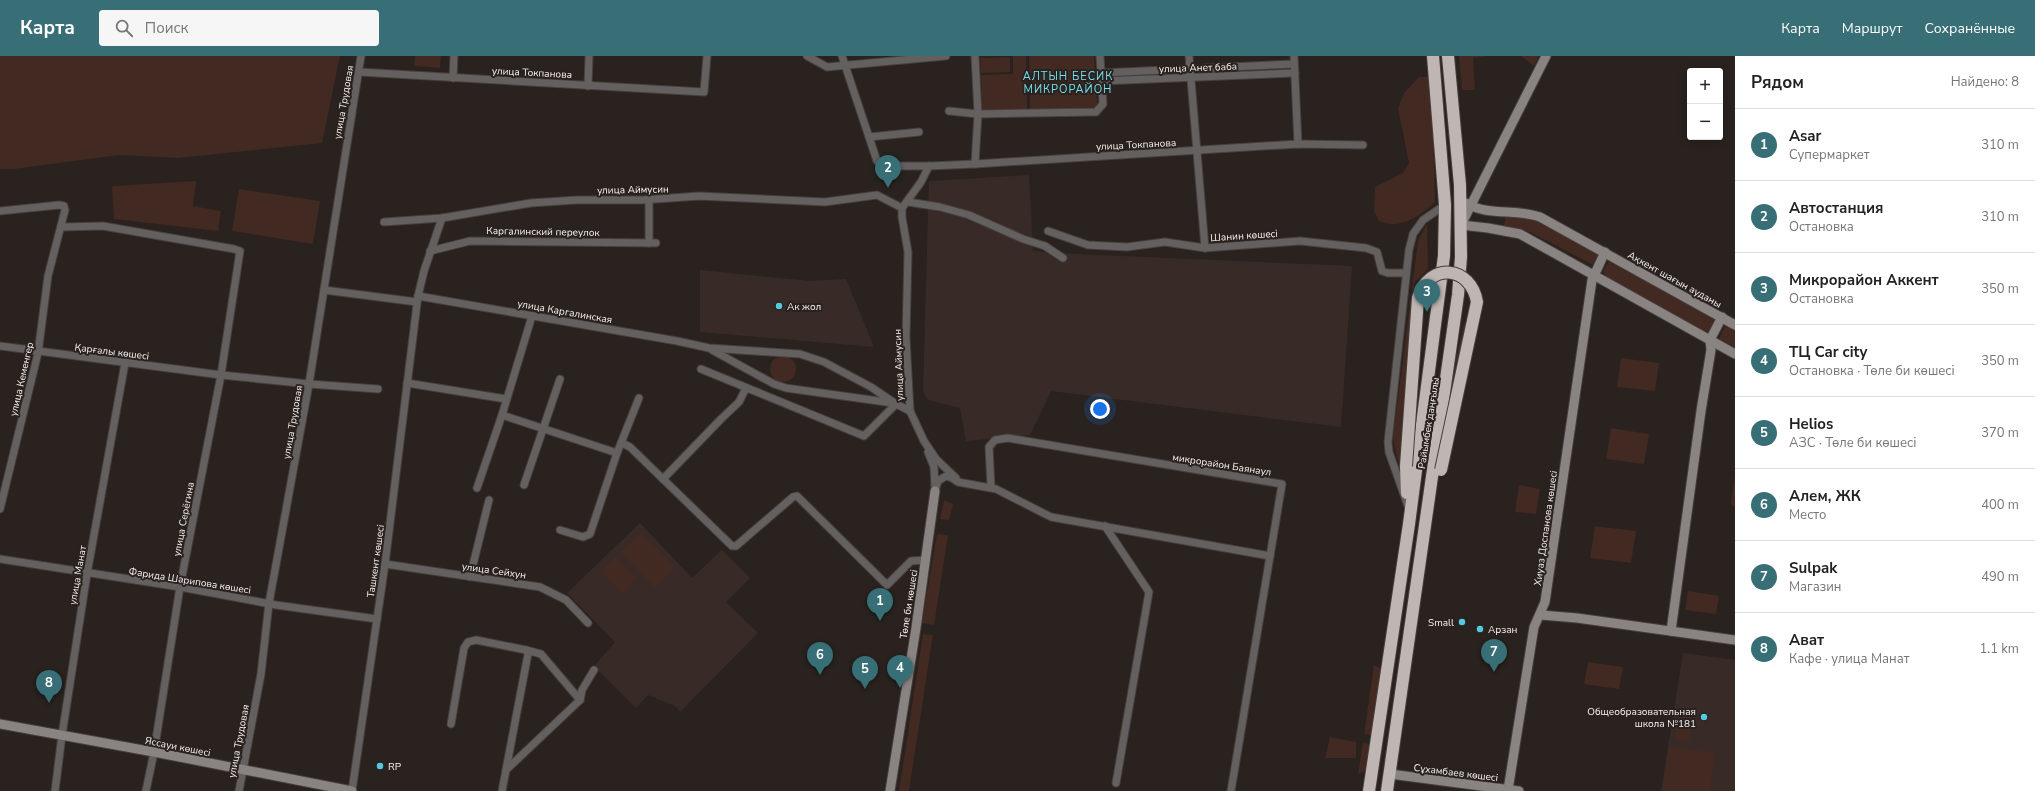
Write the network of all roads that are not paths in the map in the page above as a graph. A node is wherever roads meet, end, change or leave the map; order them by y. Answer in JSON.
{"nodes":[{"id":1,"x":361,"y":56,"type":"edge"},
{"id":2,"x":454,"y":56,"type":"edge"},
{"id":3,"x":589,"y":56,"type":"edge"},
{"id":4,"x":707,"y":56,"type":"edge"},
{"id":5,"x":807,"y":56,"type":"edge"},
{"id":6,"x":842,"y":56,"type":"edge"},
{"id":7,"x":946,"y":56,"type":"edge"},
{"id":8,"x":1100,"y":56,"type":"edge"},
{"id":9,"x":1189,"y":56,"type":"edge"},
{"id":10,"x":1294,"y":56,"type":"edge"},
{"id":11,"x":1433,"y":56,"type":"edge"},
{"id":12,"x":1448,"y":56,"type":"edge"},
{"id":13,"x":1546,"y":56,"type":"edge"},
{"id":14,"x":975,"y":58,"type":"edge"},
{"id":15,"x":846,"y":64,"type":"junction"},
{"id":16,"x":1294,"y":64,"type":"junction"},
{"id":17,"x":1190,"y":69,"type":"junction"},
{"id":18,"x":359,"y":72,"type":"junction"},
{"id":19,"x":1101,"y":73,"type":"junction"},
{"id":20,"x":1295,"y":73,"type":"junction"},
{"id":21,"x":453,"y":78,"type":"junction"},
{"id":22,"x":1191,"y":78,"type":"junction"},
{"id":23,"x":1102,"y":81,"type":"junction"},
{"id":24,"x":588,"y":86,"type":"junction"},
{"id":25,"x":949,"y":111,"type":"dead end"},
{"id":26,"x":978,"y":114,"type":"junction"},
{"id":27,"x":919,"y":132,"type":"dead end"},
{"id":28,"x":869,"y":137,"type":"junction"},
{"id":29,"x":1298,"y":144,"type":"junction"},
{"id":30,"x":1363,"y":145,"type":"dead end"},
{"id":31,"x":1196,"y":151,"type":"junction"},
{"id":32,"x":975,"y":161,"type":"junction"},
{"id":33,"x":929,"y":166,"type":"junction"},
{"id":34,"x":1461,"y":199,"type":"junction"},
{"id":35,"x":649,"y":200,"type":"junction"},
{"id":36,"x":908,"y":202,"type":"junction"},
{"id":37,"x":1445,"y":205,"type":"junction"},
{"id":38,"x":1471,"y":206,"type":"junction"},
{"id":39,"x":902,"y":208,"type":"junction"},
{"id":40,"x":0,"y":211,"type":"edge"},
{"id":41,"x":1491,"y":212,"type":"junction"},
{"id":42,"x":442,"y":218,"type":"junction"},
{"id":43,"x":384,"y":222,"type":"dead end"},
{"id":44,"x":1461,"y":226,"type":"junction"},
{"id":45,"x":61,"y":227,"type":"junction"},
{"id":46,"x":1488,"y":228,"type":"junction"},
{"id":47,"x":1048,"y":231,"type":"dead end"},
{"id":48,"x":1205,"y":248,"type":"junction"},
{"id":49,"x":430,"y":251,"type":"junction"},
{"id":50,"x":1605,"y":252,"type":"junction"},
{"id":51,"x":1063,"y":258,"type":"dead end"},
{"id":52,"x":1405,"y":273,"type":"junction"},
{"id":53,"x":1592,"y":276,"type":"junction"},
{"id":54,"x":324,"y":290,"type":"junction"},
{"id":55,"x":417,"y":299,"type":"junction"},
{"id":56,"x":532,"y":316,"type":"junction"},
{"id":57,"x":1722,"y":317,"type":"junction"},
{"id":58,"x":1735,"y":325,"type":"edge"},
{"id":59,"x":1710,"y":340,"type":"junction"},
{"id":60,"x":0,"y":346,"type":"edge"},
{"id":61,"x":709,"y":348,"type":"junction"},
{"id":62,"x":38,"y":353,"type":"junction"},
{"id":63,"x":1735,"y":354,"type":"edge"},
{"id":64,"x":125,"y":363,"type":"junction"},
{"id":65,"x":700,"y":369,"type":"dead end"},
{"id":66,"x":222,"y":375,"type":"junction"},
{"id":67,"x":560,"y":379,"type":"dead end"},
{"id":68,"x":407,"y":383,"type":"junction"},
{"id":69,"x":309,"y":384,"type":"junction"},
{"id":70,"x":746,"y":388,"type":"junction"},
{"id":71,"x":378,"y":389,"type":"dead end"},
{"id":72,"x":639,"y":398,"type":"dead end"},
{"id":73,"x":506,"y":399,"type":"junction"},
{"id":74,"x":896,"y":404,"type":"junction"},
{"id":75,"x":910,"y":411,"type":"junction"},
{"id":76,"x":502,"y":415,"type":"junction"},
{"id":77,"x":544,"y":429,"type":"junction"},
{"id":78,"x":924,"y":441,"type":"junction"},
{"id":79,"x":622,"y":443,"type":"junction"},
{"id":80,"x":617,"y":453,"type":"junction"},
{"id":81,"x":663,"y":479,"type":"junction"},
{"id":82,"x":958,"y":482,"type":"junction"},
{"id":83,"x":524,"y":485,"type":"dead end"},
{"id":84,"x":991,"y":487,"type":"junction"},
{"id":85,"x":477,"y":488,"type":"dead end"},
{"id":86,"x":935,"y":491,"type":"junction"},
{"id":87,"x":489,"y":500,"type":"dead end"},
{"id":88,"x":1408,"y":506,"type":"junction"},
{"id":89,"x":0,"y":509,"type":"edge"},
{"id":90,"x":1408,"y":524,"type":"junction"},
{"id":91,"x":1105,"y":526,"type":"junction"},
{"id":92,"x":1424,"y":528,"type":"junction"},
{"id":93,"x":560,"y":530,"type":"dead end"},
{"id":94,"x":1270,"y":556,"type":"junction"},
{"id":95,"x":0,"y":559,"type":"edge"},
{"id":96,"x":926,"y":560,"type":"junction"},
{"id":97,"x":385,"y":564,"type":"junction"},
{"id":98,"x":87,"y":574,"type":"junction"},
{"id":99,"x":470,"y":577,"type":"junction"},
{"id":100,"x":180,"y":587,"type":"junction"},
{"id":101,"x":269,"y":603,"type":"junction"},
{"id":102,"x":1541,"y":615,"type":"junction"},
{"id":103,"x":377,"y":618,"type":"junction"},
{"id":104,"x":588,"y":622,"type":"dead end"},
{"id":105,"x":1671,"y":631,"type":"junction"},
{"id":106,"x":1735,"y":640,"type":"edge"},
{"id":107,"x":526,"y":650,"type":"junction"},
{"id":108,"x":594,"y":670,"type":"dead end"},
{"id":109,"x":580,"y":700,"type":"junction"},
{"id":110,"x":0,"y":724,"type":"edge"},
{"id":111,"x":451,"y":724,"type":"dead end"},
{"id":112,"x":62,"y":736,"type":"junction"},
{"id":113,"x":154,"y":752,"type":"junction"},
{"id":114,"x":243,"y":770,"type":"junction"},
{"id":115,"x":506,"y":770,"type":"junction"},
{"id":116,"x":1390,"y":774,"type":"junction"},
{"id":117,"x":1116,"y":783,"type":"dead end"},
{"id":118,"x":1508,"y":790,"type":"junction"},
{"id":119,"x":55,"y":791,"type":"edge"},
{"id":120,"x":146,"y":791,"type":"edge"},
{"id":121,"x":239,"y":791,"type":"edge"},
{"id":122,"x":352,"y":791,"type":"edge"},
{"id":123,"x":502,"y":791,"type":"edge"},
{"id":124,"x":890,"y":791,"type":"edge"},
{"id":125,"x":1231,"y":791,"type":"edge"},
{"id":126,"x":1369,"y":791,"type":"edge"},
{"id":127,"x":1387,"y":791,"type":"edge"},
{"id":128,"x":1519,"y":791,"type":"edge"}],
"edges":[{"from":1,"to":18,"type":"street","name":"улица Трудовая"},
{"from":2,"to":21,"type":"street"},
{"from":3,"to":24,"type":"street"},
{"from":4,"to":24,"type":"street","name":"улица Токпанова"},
{"from":5,"to":15,"type":"street"},
{"from":6,"to":15,"type":"street"},
{"from":7,"to":15,"type":"street"},
{"from":8,"to":19,"type":"street"},
{"from":9,"to":17,"type":"street"},
{"from":10,"to":16,"type":"street"},
{"from":11,"to":37,"type":"highway","name":"Райымбек даңғылы"},
{"from":12,"to":34,"type":"highway","name":"Райымбек даңғылы"},
{"from":13,"to":38,"type":"street"},
{"from":14,"to":26,"type":"street"},
{"from":15,"to":28,"type":"street"},
{"from":16,"to":17,"type":"street"},
{"from":16,"to":20,"type":"street"},
{"from":17,"to":19,"type":"street"},
{"from":17,"to":22,"type":"street"},
{"from":18,"to":21,"type":"street","name":"улица Токпанова"},
{"from":18,"to":54,"type":"street","name":"улица Трудовая"},
{"from":19,"to":23,"type":"street"},
{"from":20,"to":22,"type":"street","name":"улица Анет баба"},
{"from":20,"to":29,"type":"street"},
{"from":21,"to":24,"type":"street","name":"улица Токпанова"},
{"from":22,"to":23,"type":"street","name":"улица Анет баба"},
{"from":22,"to":31,"type":"street"},
{"from":23,"to":26,"type":"street"},
{"from":25,"to":26,"type":"street"},
{"from":26,"to":32,"type":"street"},
{"from":27,"to":28,"type":"street"},
{"from":28,"to":33,"type":"street","name":"улица Токпанова"},
{"from":29,"to":30,"type":"street","name":"улица Токпанова"},
{"from":29,"to":31,"type":"street","name":"улица Токпанова"},
{"from":31,"to":32,"type":"street","name":"улица Токпанова"},
{"from":31,"to":48,"type":"street"},
{"from":32,"to":33,"type":"street","name":"улица Токпанова"},
{"from":33,"to":36,"type":"street"},
{"from":34,"to":38,"type":"street","name":"Ақкент шағын ауданы"},
{"from":34,"to":44,"type":"highway","name":"Райымбек даңғылы"},
{"from":35,"to":39,"type":"street","name":"улица Аймусин"},
{"from":35,"to":42,"type":"street","name":"улица Аймусин"},
{"from":35,"to":49,"type":"street","name":"Каргалинский переулок"},
{"from":36,"to":39,"type":"street"},
{"from":36,"to":51,"type":"street"},
{"from":37,"to":52,"type":"street"},
{"from":37,"to":90,"type":"highway","name":"Райымбек даңғылы"},
{"from":38,"to":41,"type":"street","name":"Ақкент шағын ауданы"},
{"from":38,"to":44,"type":"street"},
{"from":39,"to":75,"type":"street","name":"улица Аймусин"},
{"from":40,"to":45,"type":"street","name":"улица Кеменгер"},
{"from":41,"to":46,"type":"street"},
{"from":41,"to":50,"type":"street","name":"Ақкент шағын ауданы"},
{"from":42,"to":43,"type":"street","name":"улица Аймусин"},
{"from":42,"to":49,"type":"street","name":"Ташкент көшесі"},
{"from":44,"to":46,"type":"street"},
{"from":44,"to":92,"type":"highway","name":"Райымбек даңғылы"},
{"from":45,"to":62,"type":"street","name":"улица Кеменгер"},
{"from":45,"to":66,"type":"street","name":"улица Серёгина"},
{"from":46,"to":53,"type":"street"},
{"from":47,"to":48,"type":"street","name":"Шанин көшесі"},
{"from":48,"to":52,"type":"street","name":"Шанин көшесі"},
{"from":49,"to":55,"type":"street","name":"Ташкент көшесі"},
{"from":50,"to":53,"type":"street","name":"Хиуаз Доспанова көшесі"},
{"from":50,"to":57,"type":"street","name":"Ақкент шағын ауданы"},
{"from":52,"to":88,"type":"street"},
{"from":53,"to":59,"type":"street"},
{"from":53,"to":102,"type":"street","name":"Хиуаз Доспанова көшесі"},
{"from":54,"to":55,"type":"street","name":"улица Каргалинская"},
{"from":54,"to":69,"type":"street","name":"улица Трудовая"},
{"from":55,"to":56,"type":"street","name":"улица Каргалинская"},
{"from":55,"to":68,"type":"street","name":"Ташкент көшесі"},
{"from":56,"to":61,"type":"street","name":"улица Каргалинская"},
{"from":56,"to":73,"type":"street"},
{"from":57,"to":58,"type":"street","name":"Ақкент шағын ауданы"},
{"from":57,"to":59,"type":"street"},
{"from":59,"to":63,"type":"street"},
{"from":59,"to":105,"type":"street"},
{"from":60,"to":62,"type":"street","name":"Қарғалы көшесі"},
{"from":61,"to":74,"type":"street"},
{"from":61,"to":74,"type":"street"},
{"from":62,"to":64,"type":"street","name":"Қарғалы көшесі"},
{"from":62,"to":89,"type":"street","name":"улица Кеменгер"},
{"from":64,"to":66,"type":"street","name":"Қарғалы көшесі"},
{"from":64,"to":98,"type":"street","name":"улица Манат"},
{"from":65,"to":70,"type":"street"},
{"from":66,"to":69,"type":"street"},
{"from":66,"to":100,"type":"street","name":"улица Серёгина"},
{"from":67,"to":77,"type":"street"},
{"from":68,"to":73,"type":"street"},
{"from":68,"to":97,"type":"street","name":"Ташкент көшесі"},
{"from":69,"to":71,"type":"street"},
{"from":69,"to":101,"type":"street","name":"улица Трудовая"},
{"from":70,"to":74,"type":"street"},
{"from":70,"to":81,"type":"street"},
{"from":72,"to":79,"type":"street"},
{"from":73,"to":76,"type":"street"},
{"from":74,"to":75,"type":"street"},
{"from":75,"to":78,"type":"street","name":"улица Аймусин"},
{"from":76,"to":77,"type":"street"},
{"from":76,"to":85,"type":"street"},
{"from":77,"to":80,"type":"street"},
{"from":77,"to":83,"type":"street"},
{"from":78,"to":82,"type":"street","name":"улица Аймусин"},
{"from":78,"to":86,"type":"street"},
{"from":79,"to":80,"type":"street"},
{"from":79,"to":81,"type":"street"},
{"from":80,"to":93,"type":"street"},
{"from":81,"to":96,"type":"street"},
{"from":82,"to":84,"type":"street"},
{"from":82,"to":86,"type":"street"},
{"from":84,"to":91,"type":"street"},
{"from":84,"to":94,"type":"street","name":"микрорайон Баянаул"},
{"from":86,"to":96,"type":"street","name":"Төле би көшесі"},
{"from":87,"to":99,"type":"street"},
{"from":88,"to":90,"type":"highway"},
{"from":88,"to":92,"type":"highway","bridge":true},
{"from":90,"to":126,"type":"highway","name":"Райымбек даңғылы"},
{"from":91,"to":94,"type":"street"},
{"from":91,"to":117,"type":"street"},
{"from":92,"to":116,"type":"highway","name":"Райымбек даңғылы"},
{"from":94,"to":125,"type":"street","name":"микрорайон Баянаул"},
{"from":95,"to":98,"type":"street","name":"Фарида Шарипова көшесі"},
{"from":96,"to":124,"type":"street","name":"Төле би көшесі"},
{"from":97,"to":99,"type":"street","name":"улица Сейхун"},
{"from":97,"to":103,"type":"street","name":"Ташкент көшесі"},
{"from":98,"to":100,"type":"street","name":"Фарида Шарипова көшесі"},
{"from":98,"to":112,"type":"street","name":"улица Манат"},
{"from":99,"to":104,"type":"street","name":"улица Сейхун"},
{"from":100,"to":101,"type":"street","name":"Фарида Шарипова көшесі"},
{"from":100,"to":113,"type":"street","name":"улица Серёгина"},
{"from":101,"to":103,"type":"street","name":"Фарида Шарипова көшесі"},
{"from":101,"to":114,"type":"street","name":"улица Трудовая"},
{"from":102,"to":105,"type":"street"},
{"from":102,"to":118,"type":"street","name":"Хиуаз Доспанова көшесі"},
{"from":103,"to":122,"type":"street","name":"Ташкент көшесі"},
{"from":105,"to":106,"type":"street"},
{"from":107,"to":109,"type":"street"},
{"from":107,"to":111,"type":"street"},
{"from":107,"to":115,"type":"street"},
{"from":108,"to":109,"type":"street"},
{"from":109,"to":115,"type":"street"},
{"from":110,"to":112,"type":"street","name":"Яссауи көшесі"},
{"from":112,"to":113,"type":"street","name":"Яссауи көшесі"},
{"from":112,"to":119,"type":"street","name":"улица Манат"},
{"from":113,"to":114,"type":"street","name":"Яссауи көшесі"},
{"from":113,"to":120,"type":"street","name":"улица Серёгина"},
{"from":114,"to":121,"type":"street","name":"улица Трудовая"},
{"from":114,"to":122,"type":"street","name":"Яссауи көшесі"},
{"from":115,"to":123,"type":"street"},
{"from":116,"to":118,"type":"street","name":"Сұхамбаев көшесі"},
{"from":116,"to":127,"type":"highway","name":"Райымбек даңғылы"},
{"from":118,"to":128,"type":"street","name":"Сұхамбаев көшесі"}]}
